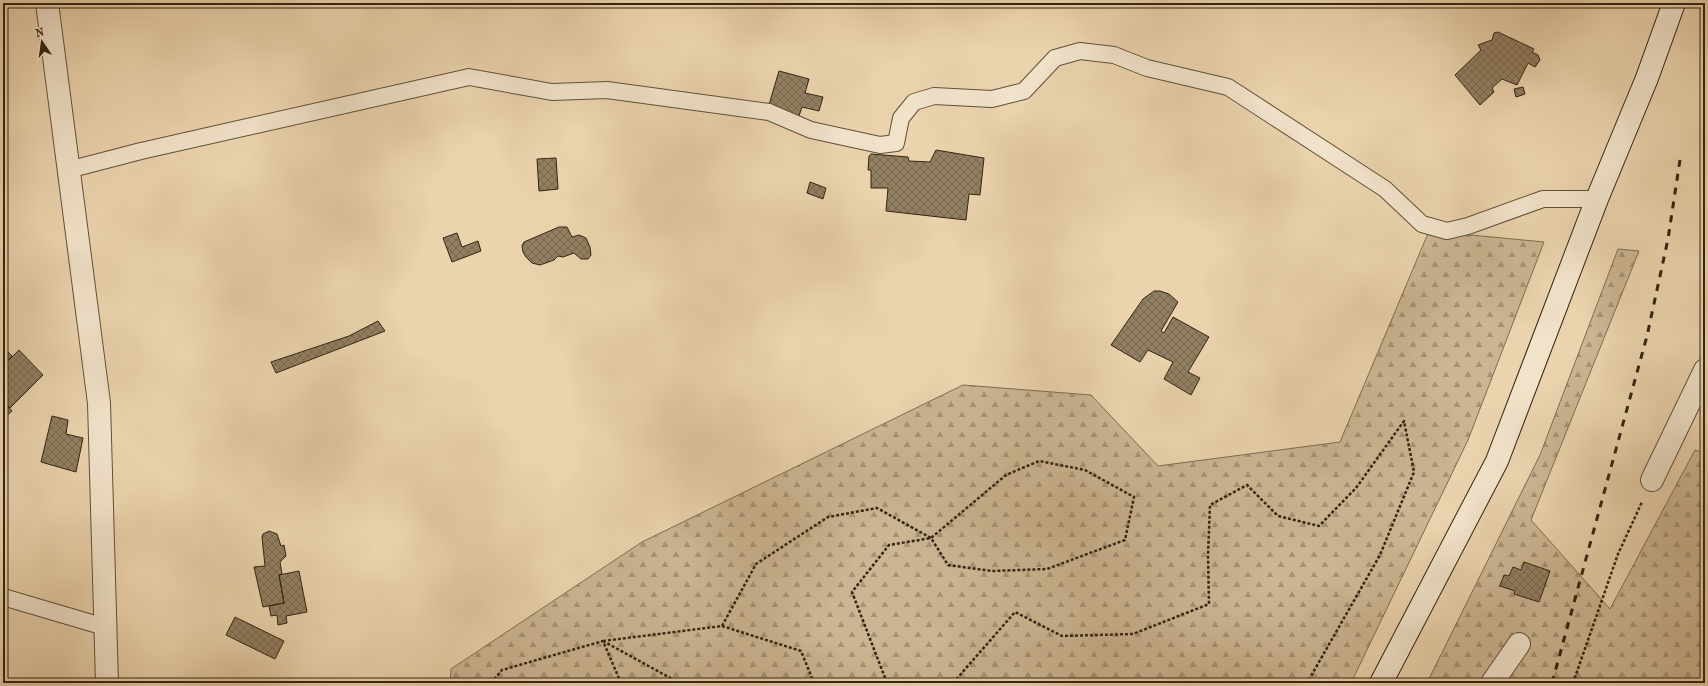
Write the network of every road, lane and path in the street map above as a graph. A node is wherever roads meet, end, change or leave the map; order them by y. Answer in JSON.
{"nodes":[{"id":1,"x":47,"y":3,"type":"edge"},
{"id":2,"x":1674,"y":3,"type":"edge"},
{"id":3,"x":68,"y":170,"type":"junction"},
{"id":4,"x":1598,"y":198,"type":"junction"},
{"id":5,"x":1705,"y":370,"type":"edge"},
{"id":6,"x":1652,"y":480,"type":"joint"},
{"id":7,"x":931,"y":538,"type":"junction"},
{"id":8,"x":3,"y":597,"type":"edge"},
{"id":9,"x":722,"y":626,"type":"junction"},
{"id":10,"x":105,"y":627,"type":"junction"},
{"id":11,"x":603,"y":641,"type":"junction"},
{"id":12,"x":1519,"y":644,"type":"dead end"},
{"id":13,"x":107,"y":683,"type":"edge"},
{"id":14,"x":491,"y":683,"type":"edge"},
{"id":15,"x":621,"y":683,"type":"edge"},
{"id":16,"x":675,"y":683,"type":"edge"},
{"id":17,"x":814,"y":683,"type":"edge"},
{"id":18,"x":887,"y":683,"type":"edge"},
{"id":19,"x":953,"y":683,"type":"edge"},
{"id":20,"x":1306,"y":683,"type":"edge"},
{"id":21,"x":1381,"y":683,"type":"edge"},
{"id":22,"x":1492,"y":683,"type":"edge"},
{"id":23,"x":1573,"y":683,"type":"edge"}],
"edges":[{"from":1,"to":3,"type":"street"},
{"from":2,"to":4,"type":"street"},
{"from":3,"to":4,"type":"lane"},
{"from":3,"to":10,"type":"street"},
{"from":4,"to":21,"type":"street"},
{"from":5,"to":6,"type":"street"},
{"from":6,"to":23,"type":"path"},
{"from":7,"to":7,"type":"path"},
{"from":7,"to":9,"type":"path"},
{"from":7,"to":18,"type":"path"},
{"from":8,"to":10,"type":"lane"},
{"from":9,"to":11,"type":"path"},
{"from":9,"to":17,"type":"path"},
{"from":10,"to":13,"type":"street"},
{"from":11,"to":14,"type":"path"},
{"from":11,"to":15,"type":"path"},
{"from":11,"to":16,"type":"path"},
{"from":12,"to":22,"type":"street"},
{"from":19,"to":20,"type":"path"}]}
